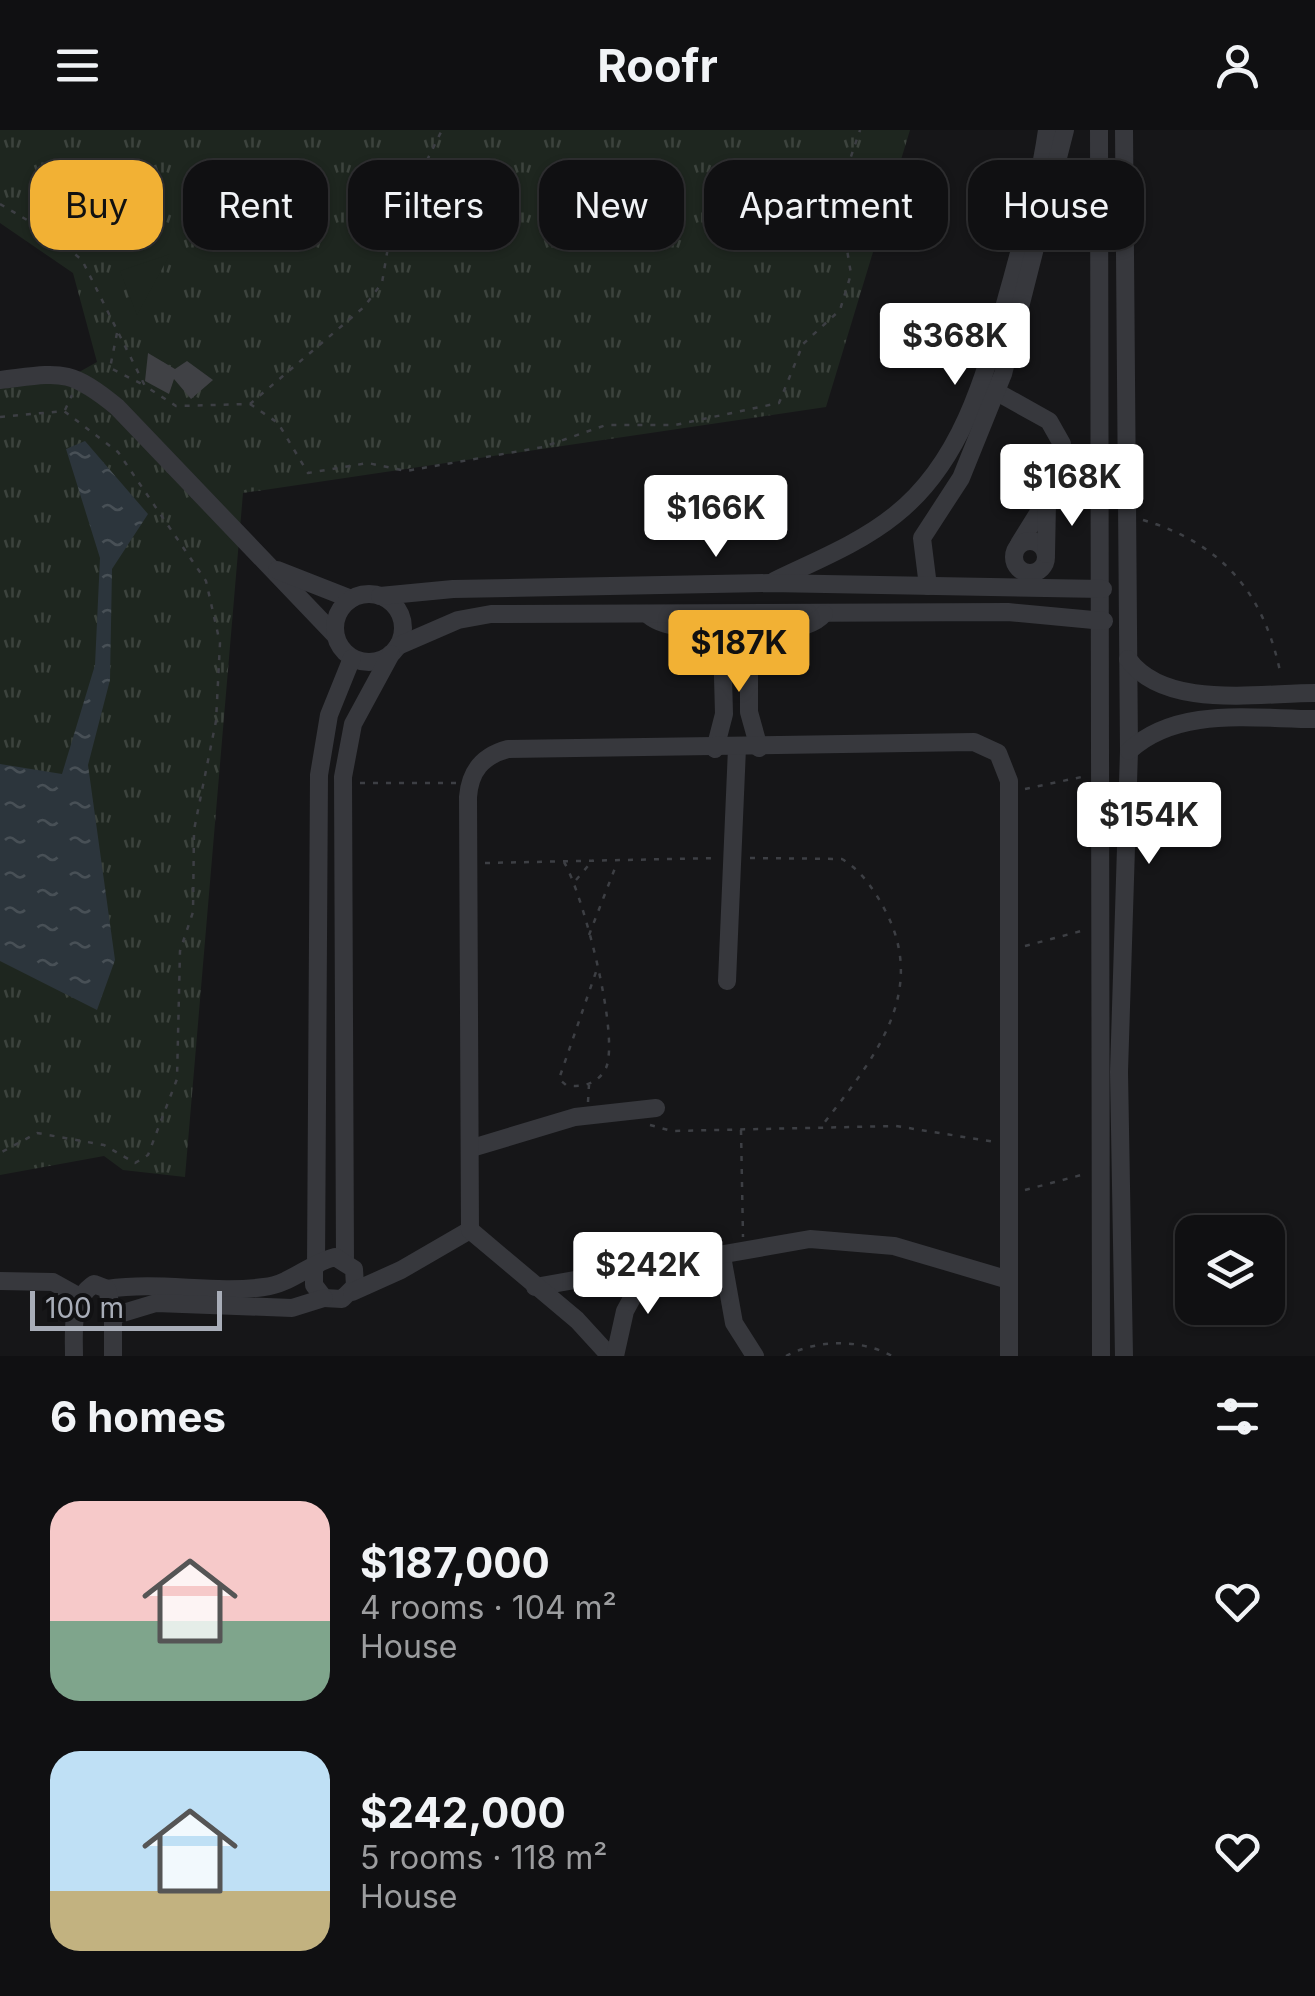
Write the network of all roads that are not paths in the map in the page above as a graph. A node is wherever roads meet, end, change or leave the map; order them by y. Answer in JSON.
{"nodes":[{"id":1,"x":1048,"y":130,"type":"edge"},
{"id":2,"x":1064,"y":130,"type":"edge"},
{"id":3,"x":1099,"y":135,"type":"edge"},
{"id":4,"x":1124,"y":135,"type":"edge"},
{"id":5,"x":1050,"y":160,"type":"edge"},
{"id":6,"x":1050,"y":160,"type":"edge"},
{"id":7,"x":1023,"y":250,"type":"edge"},
{"id":8,"x":1030,"y":250,"type":"edge"},
{"id":9,"x":0,"y":380,"type":"edge"},
{"id":10,"x":997,"y":392,"type":"junction"},
{"id":11,"x":981,"y":411,"type":"junction"},
{"id":12,"x":1046,"y":503,"type":"junction"},
{"id":13,"x":1100,"y":516,"type":"junction"},
{"id":14,"x":1127,"y":517,"type":"junction"},
{"id":15,"x":1019,"y":544,"type":"junction"},
{"id":16,"x":1046,"y":554,"type":"junction"},
{"id":17,"x":276,"y":570,"type":"junction"},
{"id":18,"x":770,"y":583,"type":"junction"},
{"id":19,"x":928,"y":586,"type":"junction"},
{"id":20,"x":1020,"y":588,"type":"junction"},
{"id":21,"x":1103,"y":589,"type":"junction"},
{"id":22,"x":1056,"y":590,"type":"junction"},
{"id":23,"x":380,"y":596,"type":"junction"},
{"id":24,"x":351,"y":599,"type":"junction"},
{"id":25,"x":825,"y":613,"type":"junction"},
{"id":26,"x":1024,"y":613,"type":"junction"},
{"id":27,"x":646,"y":614,"type":"junction"},
{"id":28,"x":1053,"y":614,"type":"junction"},
{"id":29,"x":1104,"y":621,"type":"junction"},
{"id":30,"x":335,"y":635,"type":"junction"},
{"id":31,"x":394,"y":650,"type":"junction"},
{"id":32,"x":352,"y":658,"type":"junction"},
{"id":33,"x":1128,"y":660,"type":"junction"},
{"id":34,"x":747,"y":665,"type":"junction"},
{"id":35,"x":726,"y":667,"type":"junction"},
{"id":36,"x":1315,"y":693,"type":"edge"},
{"id":37,"x":749,"y":712,"type":"junction"},
{"id":38,"x":724,"y":714,"type":"junction"},
{"id":39,"x":1315,"y":718,"type":"edge"},
{"id":40,"x":737,"y":748,"type":"junction"},
{"id":41,"x":759,"y":748,"type":"junction"},
{"id":42,"x":714,"y":749,"type":"junction"},
{"id":43,"x":1129,"y":751,"type":"junction"},
{"id":44,"x":727,"y":981,"type":"dead end"},
{"id":45,"x":1100,"y":1072,"type":"junction"},
{"id":46,"x":1119,"y":1072,"type":"junction"},
{"id":47,"x":656,"y":1108,"type":"dead end"},
{"id":48,"x":472,"y":1148,"type":"junction"},
{"id":49,"x":470,"y":1230,"type":"junction"},
{"id":50,"x":722,"y":1256,"type":"junction"},
{"id":51,"x":345,"y":1260,"type":"junction"},
{"id":52,"x":649,"y":1267,"type":"junction"},
{"id":53,"x":315,"y":1268,"type":"junction"},
{"id":54,"x":0,"y":1280,"type":"edge"},
{"id":55,"x":1009,"y":1280,"type":"junction"},
{"id":56,"x":536,"y":1287,"type":"junction"},
{"id":57,"x":107,"y":1289,"type":"junction"},
{"id":58,"x":352,"y":1292,"type":"junction"},
{"id":59,"x":80,"y":1296,"type":"junction"},
{"id":60,"x":324,"y":1298,"type":"junction"},
{"id":61,"x":113,"y":1316,"type":"junction"},
{"id":62,"x":74,"y":1356,"type":"edge"},
{"id":63,"x":113,"y":1356,"type":"edge"},
{"id":64,"x":613,"y":1356,"type":"edge"},
{"id":65,"x":755,"y":1356,"type":"edge"},
{"id":66,"x":1009,"y":1356,"type":"edge"},
{"id":67,"x":1101,"y":1356,"type":"edge"},
{"id":68,"x":1124,"y":1356,"type":"edge"}],
"edges":[{"from":1,"to":5,"type":"street"},
{"from":2,"to":6,"type":"street"},
{"from":3,"to":4,"type":"street"},
{"from":3,"to":13,"type":"street"},
{"from":4,"to":14,"type":"street"},
{"from":7,"to":11,"type":"street"},
{"from":8,"to":10,"type":"street"},
{"from":9,"to":17,"type":"street"},
{"from":10,"to":11,"type":"street"},
{"from":10,"to":12,"type":"street"},
{"from":11,"to":18,"type":"street"},
{"from":11,"to":19,"type":"street"},
{"from":12,"to":15,"type":"street"},
{"from":12,"to":16,"type":"street"},
{"from":13,"to":14,"type":"street"},
{"from":13,"to":21,"type":"street"},
{"from":14,"to":33,"type":"street"},
{"from":15,"to":16,"type":"street"},
{"from":15,"to":16,"type":"street"},
{"from":17,"to":24,"type":"street"},
{"from":17,"to":30,"type":"street"},
{"from":18,"to":19,"type":"street"},
{"from":18,"to":23,"type":"street"},
{"from":19,"to":20,"type":"street"},
{"from":20,"to":22,"type":"street"},
{"from":20,"to":26,"type":"street"},
{"from":21,"to":22,"type":"street"},
{"from":21,"to":29,"type":"street"},
{"from":22,"to":28,"type":"street"},
{"from":23,"to":24,"type":"street"},
{"from":23,"to":31,"type":"street"},
{"from":24,"to":30,"type":"street"},
{"from":25,"to":26,"type":"street"},
{"from":25,"to":27,"type":"street"},
{"from":25,"to":34,"type":"street"},
{"from":26,"to":28,"type":"street"},
{"from":27,"to":31,"type":"street"},
{"from":27,"to":35,"type":"street"},
{"from":28,"to":29,"type":"street"},
{"from":29,"to":45,"type":"street"},
{"from":30,"to":32,"type":"street"},
{"from":31,"to":32,"type":"street"},
{"from":31,"to":51,"type":"street"},
{"from":32,"to":53,"type":"street"},
{"from":33,"to":36,"type":"street"},
{"from":33,"to":43,"type":"street"},
{"from":34,"to":35,"type":"street"},
{"from":34,"to":37,"type":"street"},
{"from":35,"to":38,"type":"street"},
{"from":37,"to":38,"type":"street"},
{"from":37,"to":41,"type":"street"},
{"from":38,"to":42,"type":"street"},
{"from":39,"to":43,"type":"street"},
{"from":40,"to":41,"type":"street"},
{"from":40,"to":42,"type":"street"},
{"from":40,"to":44,"type":"street"},
{"from":41,"to":55,"type":"street"},
{"from":42,"to":48,"type":"street"},
{"from":43,"to":46,"type":"street"},
{"from":45,"to":46,"type":"street"},
{"from":45,"to":67,"type":"street"},
{"from":46,"to":68,"type":"street"},
{"from":47,"to":48,"type":"street"},
{"from":48,"to":49,"type":"street"},
{"from":49,"to":56,"type":"street"},
{"from":49,"to":58,"type":"street"},
{"from":50,"to":52,"type":"street"},
{"from":50,"to":55,"type":"street"},
{"from":50,"to":65,"type":"street"},
{"from":51,"to":53,"type":"street"},
{"from":51,"to":58,"type":"street"},
{"from":52,"to":56,"type":"street"},
{"from":52,"to":64,"type":"street"},
{"from":53,"to":57,"type":"street"},
{"from":53,"to":60,"type":"street"},
{"from":54,"to":59,"type":"street"},
{"from":55,"to":66,"type":"street"},
{"from":56,"to":64,"type":"street"},
{"from":57,"to":59,"type":"street"},
{"from":57,"to":61,"type":"street"},
{"from":58,"to":60,"type":"street"},
{"from":59,"to":62,"type":"street"},
{"from":60,"to":61,"type":"street"},
{"from":61,"to":63,"type":"street"}]}
